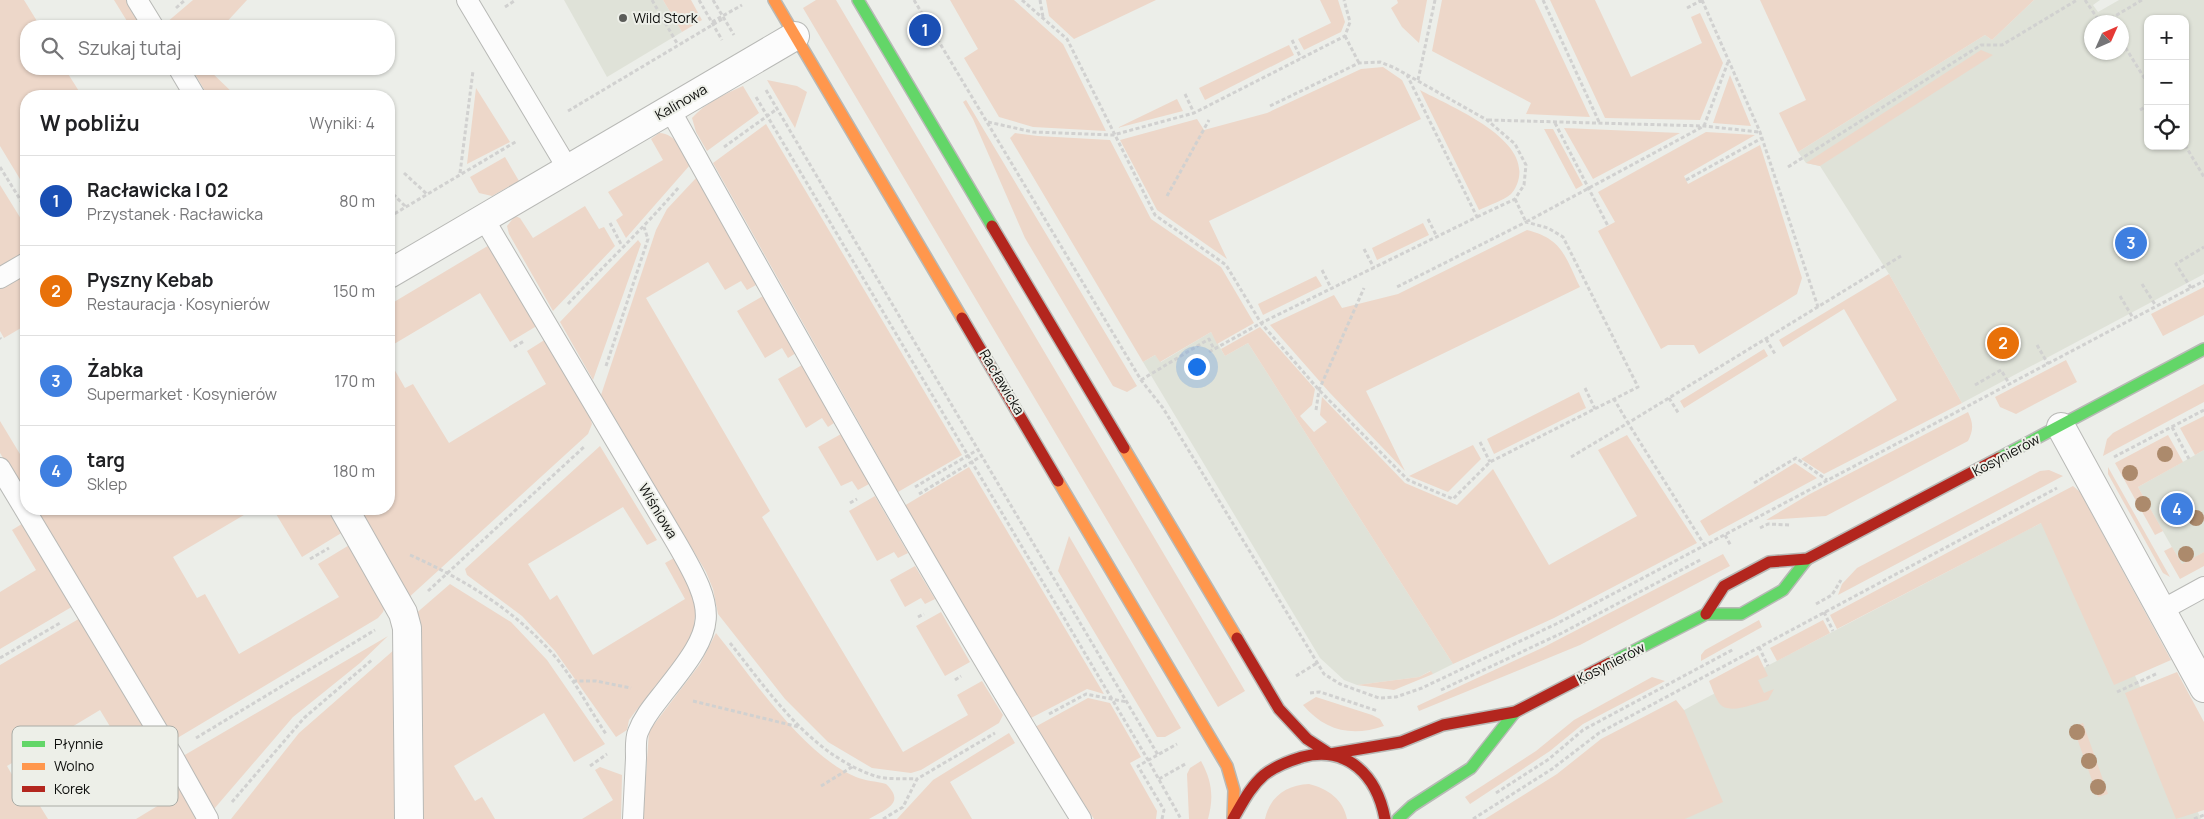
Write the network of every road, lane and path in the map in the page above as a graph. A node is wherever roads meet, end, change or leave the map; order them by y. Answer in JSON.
{"nodes":[{"id":1,"x":137,"y":0,"type":"edge"},
{"id":2,"x":467,"y":0,"type":"edge"},
{"id":3,"x":652,"y":0,"type":"edge"},
{"id":4,"x":699,"y":0,"type":"edge"},
{"id":5,"x":712,"y":0,"type":"edge"},
{"id":6,"x":774,"y":0,"type":"edge"},
{"id":7,"x":858,"y":0,"type":"edge"},
{"id":8,"x":914,"y":0,"type":"edge"},
{"id":9,"x":1022,"y":0,"type":"edge"},
{"id":10,"x":1040,"y":0,"type":"edge"},
{"id":11,"x":1344,"y":0,"type":"edge"},
{"id":12,"x":1435,"y":0,"type":"edge"},
{"id":13,"x":1543,"y":0,"type":"edge"},
{"id":14,"x":1702,"y":0,"type":"edge"},
{"id":15,"x":2077,"y":0,"type":"edge"},
{"id":16,"x":2085,"y":0,"type":"edge"},
{"id":17,"x":2142,"y":0,"type":"edge"},
{"id":18,"x":744,"y":4,"type":"dead end"},
{"id":19,"x":1687,"y":8,"type":"dead end"},
{"id":20,"x":722,"y":15,"type":"junction"},
{"id":21,"x":2095,"y":15,"type":"edge"},
{"id":22,"x":2117,"y":15,"type":"edge"},
{"id":23,"x":1043,"y":18,"type":"junction"},
{"id":24,"x":149,"y":20,"type":"edge"},
{"id":25,"x":480,"y":22,"type":"junction"},
{"id":26,"x":712,"y":22,"type":"junction"},
{"id":27,"x":795,"y":36,"type":"junction"},
{"id":28,"x":1345,"y":36,"type":"junction"},
{"id":29,"x":1292,"y":40,"type":"dead end"},
{"id":30,"x":678,"y":45,"type":"dead end"},
{"id":31,"x":2129,"y":53,"type":"edge"},
{"id":32,"x":1301,"y":58,"type":"junction"},
{"id":33,"x":1729,"y":61,"type":"junction"},
{"id":34,"x":1359,"y":63,"type":"junction"},
{"id":35,"x":745,"y":65,"type":"junction"},
{"id":36,"x":183,"y":75,"type":"edge"},
{"id":37,"x":1407,"y":75,"type":"junction"},
{"id":38,"x":2144,"y":78,"type":"edge"},
{"id":39,"x":1418,"y":80,"type":"junction"},
{"id":40,"x":191,"y":90,"type":"edge"},
{"id":41,"x":1185,"y":94,"type":"dead end"},
{"id":42,"x":1270,"y":106,"type":"dead end"},
{"id":43,"x":669,"y":108,"type":"junction"},
{"id":44,"x":2144,"y":108,"type":"edge"},
{"id":45,"x":777,"y":109,"type":"junction"},
{"id":46,"x":2140,"y":110,"type":"dead end"},
{"id":47,"x":1194,"y":113,"type":"junction"},
{"id":48,"x":767,"y":116,"type":"junction"},
{"id":49,"x":1210,"y":120,"type":"dead end"},
{"id":50,"x":1487,"y":120,"type":"junction"},
{"id":51,"x":987,"y":122,"type":"junction"},
{"id":52,"x":1555,"y":122,"type":"junction"},
{"id":53,"x":1600,"y":124,"type":"junction"},
{"id":54,"x":1704,"y":126,"type":"junction"},
{"id":55,"x":1760,"y":132,"type":"junction"},
{"id":56,"x":1113,"y":135,"type":"junction"},
{"id":57,"x":1762,"y":138,"type":"junction"},
{"id":58,"x":2188,"y":150,"type":"edge"},
{"id":59,"x":700,"y":164,"type":"junction"},
{"id":60,"x":1788,"y":167,"type":"dead end"},
{"id":61,"x":0,"y":168,"type":"edge"},
{"id":62,"x":568,"y":169,"type":"junction"},
{"id":63,"x":2202,"y":170,"type":"edge"},
{"id":64,"x":404,"y":173,"type":"dead end"},
{"id":65,"x":460,"y":174,"type":"dead end"},
{"id":66,"x":2204,"y":176,"type":"edge"},
{"id":67,"x":1686,"y":180,"type":"dead end"},
{"id":68,"x":1590,"y":189,"type":"junction"},
{"id":69,"x":428,"y":195,"type":"dead end"},
{"id":70,"x":395,"y":196,"type":"edge"},
{"id":71,"x":1167,"y":196,"type":"dead end"},
{"id":72,"x":1515,"y":198,"type":"junction"},
{"id":73,"x":20,"y":199,"type":"edge"},
{"id":74,"x":406,"y":207,"type":"dead end"},
{"id":75,"x":1477,"y":217,"type":"junction"},
{"id":76,"x":484,"y":218,"type":"junction"},
{"id":77,"x":1428,"y":219,"type":"dead end"},
{"id":78,"x":1526,"y":222,"type":"junction"},
{"id":79,"x":610,"y":223,"type":"dead end"},
{"id":80,"x":1608,"y":226,"type":"dead end"},
{"id":81,"x":644,"y":227,"type":"junction"},
{"id":82,"x":1437,"y":237,"type":"junction"},
{"id":83,"x":622,"y":246,"type":"junction"},
{"id":84,"x":2204,"y":247,"type":"edge"},
{"id":85,"x":1364,"y":249,"type":"dead end"},
{"id":86,"x":1901,"y":256,"type":"dead end"},
{"id":87,"x":20,"y":266,"type":"edge"},
{"id":88,"x":1374,"y":268,"type":"junction"},
{"id":89,"x":395,"y":270,"type":"edge"},
{"id":90,"x":1322,"y":270,"type":"dead end"},
{"id":91,"x":0,"y":278,"type":"edge"},
{"id":92,"x":2204,"y":281,"type":"edge"},
{"id":93,"x":2142,"y":284,"type":"dead end"},
{"id":94,"x":1331,"y":288,"type":"junction"},
{"id":95,"x":1364,"y":288,"type":"dead end"},
{"id":96,"x":1397,"y":288,"type":"dead end"},
{"id":97,"x":2190,"y":288,"type":"junction"},
{"id":98,"x":2120,"y":296,"type":"dead end"},
{"id":99,"x":2156,"y":306,"type":"junction"},
{"id":100,"x":1818,"y":307,"type":"junction"},
{"id":101,"x":2133,"y":318,"type":"junction"},
{"id":102,"x":1261,"y":323,"type":"junction"},
{"id":103,"x":547,"y":327,"type":"junction"},
{"id":104,"x":1766,"y":339,"type":"junction"},
{"id":105,"x":2037,"y":346,"type":"dead end"},
{"id":106,"x":1214,"y":349,"type":"junction"},
{"id":107,"x":2204,"y":349,"type":"edge"},
{"id":108,"x":1210,"y":352,"type":"dead end"},
{"id":109,"x":1775,"y":354,"type":"dead end"},
{"id":110,"x":2048,"y":364,"type":"junction"},
{"id":111,"x":1141,"y":380,"type":"junction"},
{"id":112,"x":1975,"y":385,"type":"dead end"},
{"id":113,"x":2010,"y":385,"type":"junction"},
{"id":114,"x":1585,"y":388,"type":"dead end"},
{"id":115,"x":1319,"y":390,"type":"junction"},
{"id":116,"x":1669,"y":398,"type":"junction"},
{"id":117,"x":1614,"y":399,"type":"junction"},
{"id":118,"x":594,"y":403,"type":"junction"},
{"id":119,"x":1595,"y":409,"type":"junction"},
{"id":120,"x":1316,"y":410,"type":"dead end"},
{"id":121,"x":2204,"y":410,"type":"edge"},
{"id":122,"x":1679,"y":414,"type":"dead end"},
{"id":123,"x":1628,"y":423,"type":"junction"},
{"id":124,"x":2061,"y":426,"type":"junction"},
{"id":125,"x":2172,"y":427,"type":"junction"},
{"id":126,"x":1480,"y":442,"type":"dead end"},
{"id":127,"x":979,"y":449,"type":"junction"},
{"id":128,"x":968,"y":455,"type":"junction"},
{"id":129,"x":983,"y":455,"type":"junction"},
{"id":130,"x":1571,"y":458,"type":"dead end"},
{"id":131,"x":2189,"y":459,"type":"dead end"},
{"id":132,"x":2109,"y":460,"type":"dead end"},
{"id":133,"x":972,"y":462,"type":"junction"},
{"id":134,"x":1490,"y":462,"type":"junction"},
{"id":135,"x":0,"y":468,"type":"edge"},
{"id":136,"x":1827,"y":480,"type":"junction"},
{"id":137,"x":923,"y":482,"type":"dead end"},
{"id":138,"x":1754,"y":483,"type":"dead end"},
{"id":139,"x":2061,"y":486,"type":"dead end"},
{"id":140,"x":20,"y":501,"type":"edge"},
{"id":141,"x":895,"y":508,"type":"junction"},
{"id":142,"x":29,"y":515,"type":"edge"},
{"id":143,"x":348,"y":515,"type":"edge"},
{"id":144,"x":1797,"y":525,"type":"dead end"},
{"id":145,"x":1753,"y":532,"type":"dead end"},
{"id":146,"x":1738,"y":540,"type":"dead end"},
{"id":147,"x":1705,"y":546,"type":"junction"},
{"id":148,"x":1722,"y":549,"type":"dead end"},
{"id":149,"x":1705,"y":558,"type":"dead end"},
{"id":150,"x":1807,"y":559,"type":"junction"},
{"id":151,"x":448,"y":574,"type":"dead end"},
{"id":152,"x":1843,"y":578,"type":"dead end"},
{"id":153,"x":2204,"y":587,"type":"edge"},
{"id":154,"x":1816,"y":604,"type":"dead end"},
{"id":155,"x":85,"y":608,"type":"junction"},
{"id":156,"x":2162,"y":610,"type":"junction"},
{"id":157,"x":1824,"y":612,"type":"junction"},
{"id":158,"x":706,"y":613,"type":"junction"},
{"id":159,"x":1706,"y":614,"type":"junction"},
{"id":160,"x":406,"y":628,"type":"junction"},
{"id":161,"x":1834,"y":631,"type":"dead end"},
{"id":162,"x":1741,"y":645,"type":"dead end"},
{"id":163,"x":1759,"y":648,"type":"junction"},
{"id":164,"x":0,"y":658,"type":"edge"},
{"id":165,"x":1317,"y":664,"type":"junction"},
{"id":166,"x":1768,"y":666,"type":"dead end"},
{"id":167,"x":1294,"y":676,"type":"dead end"},
{"id":168,"x":2138,"y":682,"type":"dead end"},
{"id":169,"x":2204,"y":688,"type":"edge"},
{"id":170,"x":2117,"y":692,"type":"dead end"},
{"id":171,"x":1307,"y":693,"type":"dead end"},
{"id":172,"x":1434,"y":693,"type":"dead end"},
{"id":173,"x":1112,"y":699,"type":"junction"},
{"id":174,"x":1128,"y":702,"type":"junction"},
{"id":175,"x":1069,"y":703,"type":"dead end"},
{"id":176,"x":1516,"y":712,"type":"junction"},
{"id":177,"x":1385,"y":713,"type":"dead end"},
{"id":178,"x":1019,"y":719,"type":"junction"},
{"id":179,"x":154,"y":726,"type":"edge"},
{"id":180,"x":611,"y":741,"type":"dead end"},
{"id":181,"x":1181,"y":742,"type":"dead end"},
{"id":182,"x":1330,"y":754,"type":"junction"},
{"id":183,"x":1158,"y":755,"type":"junction"},
{"id":184,"x":1148,"y":760,"type":"junction"},
{"id":185,"x":1190,"y":760,"type":"dead end"},
{"id":186,"x":852,"y":766,"type":"junction"},
{"id":187,"x":178,"y":768,"type":"edge"},
{"id":188,"x":917,"y":779,"type":"junction"},
{"id":189,"x":1159,"y":779,"type":"junction"},
{"id":190,"x":821,"y":786,"type":"dead end"},
{"id":191,"x":1494,"y":794,"type":"dead end"},
{"id":192,"x":228,"y":806,"type":"dead end"},
{"id":193,"x":2204,"y":815,"type":"edge"},
{"id":194,"x":208,"y":819,"type":"edge"},
{"id":195,"x":409,"y":819,"type":"edge"},
{"id":196,"x":633,"y":819,"type":"edge"},
{"id":197,"x":883,"y":819,"type":"edge"},
{"id":198,"x":1082,"y":819,"type":"edge"},
{"id":199,"x":1162,"y":819,"type":"edge"},
{"id":200,"x":1181,"y":819,"type":"edge"},
{"id":201,"x":1233,"y":819,"type":"edge"},
{"id":202,"x":1385,"y":819,"type":"edge"},
{"id":203,"x":1398,"y":819,"type":"edge"},
{"id":204,"x":1473,"y":819,"type":"edge"},
{"id":205,"x":2194,"y":819,"type":"edge"}],
"edges":[{"from":1,"to":24,"type":"lane"},
{"from":2,"to":25,"type":"lane"},
{"from":3,"to":30,"type":"path"},
{"from":4,"to":26,"type":"path"},
{"from":5,"to":20,"type":"path"},
{"from":6,"to":27,"type":"street","name":"Racławicka"},
{"from":7,"to":182,"type":"street"},
{"from":8,"to":51,"type":"path"},
{"from":9,"to":23,"type":"path"},
{"from":10,"to":23,"type":"path"},
{"from":11,"to":28,"type":"path"},
{"from":12,"to":39,"type":"path"},
{"from":13,"to":53,"type":"path"},
{"from":14,"to":19,"type":"path"},
{"from":14,"to":33,"type":"path"},
{"from":15,"to":60,"type":"path"},
{"from":16,"to":21,"type":"path"},
{"from":17,"to":22,"type":"path"},
{"from":18,"to":20,"type":"path"},
{"from":20,"to":26,"type":"path"},
{"from":20,"to":35,"type":"path"},
{"from":23,"to":56,"type":"path"},
{"from":25,"to":62,"type":"lane"},
{"from":25,"to":65,"type":"path"},
{"from":26,"to":35,"type":"path"},
{"from":27,"to":35,"type":"street","name":"Kalinowa"},
{"from":27,"to":201,"type":"street","name":"Racławicka"},
{"from":28,"to":32,"type":"path"},
{"from":28,"to":34,"type":"path"},
{"from":29,"to":32,"type":"path"},
{"from":31,"to":38,"type":"path"},
{"from":32,"to":47,"type":"path"},
{"from":33,"to":54,"type":"path"},
{"from":33,"to":55,"type":"path"},
{"from":34,"to":37,"type":"path"},
{"from":34,"to":42,"type":"path"},
{"from":35,"to":43,"type":"street","name":"Kalinowa"},
{"from":35,"to":45,"type":"path"},
{"from":35,"to":48,"type":"path"},
{"from":36,"to":40,"type":"lane"},
{"from":37,"to":39,"type":"path"},
{"from":37,"to":75,"type":"path"},
{"from":39,"to":50,"type":"path"},
{"from":41,"to":47,"type":"path"},
{"from":43,"to":59,"type":"lane"},
{"from":43,"to":62,"type":"street","name":"Kalinowa"},
{"from":44,"to":46,"type":"path"},
{"from":45,"to":48,"type":"path"},
{"from":45,"to":127,"type":"path"},
{"from":47,"to":56,"type":"path"},
{"from":48,"to":59,"type":"path"},
{"from":48,"to":128,"type":"path"},
{"from":49,"to":71,"type":"path"},
{"from":50,"to":52,"type":"path"},
{"from":50,"to":72,"type":"path"},
{"from":51,"to":56,"type":"path"},
{"from":51,"to":111,"type":"path"},
{"from":52,"to":53,"type":"path"},
{"from":52,"to":68,"type":"path"},
{"from":53,"to":54,"type":"path"},
{"from":54,"to":55,"type":"path"},
{"from":54,"to":68,"type":"path"},
{"from":55,"to":57,"type":"path"},
{"from":56,"to":102,"type":"path"},
{"from":57,"to":67,"type":"path"},
{"from":57,"to":100,"type":"path"},
{"from":58,"to":63,"type":"path"},
{"from":59,"to":81,"type":"path"},
{"from":59,"to":141,"type":"lane"},
{"from":61,"to":73,"type":"path"},
{"from":62,"to":76,"type":"street","name":"Kalinowa"},
{"from":63,"to":66,"type":"path"},
{"from":64,"to":69,"type":"path"},
{"from":68,"to":78,"type":"path"},
{"from":68,"to":80,"type":"path"},
{"from":70,"to":74,"type":"path"},
{"from":72,"to":75,"type":"path"},
{"from":72,"to":78,"type":"path"},
{"from":75,"to":82,"type":"path"},
{"from":76,"to":89,"type":"street","name":"Kalinowa"},
{"from":76,"to":103,"type":"lane","name":"Wiśniowa"},
{"from":77,"to":82,"type":"path"},
{"from":78,"to":96,"type":"path"},
{"from":78,"to":117,"type":"path"},
{"from":79,"to":83,"type":"path"},
{"from":81,"to":83,"type":"path"},
{"from":81,"to":118,"type":"path"},
{"from":82,"to":88,"type":"path"},
{"from":83,"to":103,"type":"path"},
{"from":84,"to":97,"type":"path"},
{"from":85,"to":88,"type":"path"},
{"from":86,"to":100,"type":"path"},
{"from":87,"to":91,"type":"lane"},
{"from":88,"to":94,"type":"path"},
{"from":90,"to":94,"type":"path"},
{"from":92,"to":97,"type":"path"},
{"from":93,"to":99,"type":"path"},
{"from":94,"to":102,"type":"path"},
{"from":95,"to":115,"type":"path"},
{"from":97,"to":99,"type":"path"},
{"from":98,"to":101,"type":"path"},
{"from":99,"to":101,"type":"path"},
{"from":100,"to":104,"type":"path"},
{"from":101,"to":110,"type":"path"},
{"from":102,"to":106,"type":"path"},
{"from":102,"to":115,"type":"path"},
{"from":103,"to":118,"type":"lane","name":"Wiśniowa"},
{"from":104,"to":109,"type":"path"},
{"from":104,"to":116,"type":"path"},
{"from":105,"to":110,"type":"path"},
{"from":106,"to":108,"type":"path"},
{"from":106,"to":111,"type":"path"},
{"from":107,"to":124,"type":"street","name":"Kosynierów"},
{"from":110,"to":113,"type":"path"},
{"from":111,"to":165,"type":"path"},
{"from":112,"to":113,"type":"path"},
{"from":113,"to":136,"type":"path"},
{"from":114,"to":119,"type":"path"},
{"from":115,"to":120,"type":"path"},
{"from":115,"to":134,"type":"path"},
{"from":116,"to":122,"type":"path"},
{"from":116,"to":123,"type":"path"},
{"from":117,"to":119,"type":"path"},
{"from":117,"to":123,"type":"path"},
{"from":118,"to":158,"type":"lane","name":"Wiśniowa"},
{"from":119,"to":134,"type":"path"},
{"from":121,"to":125,"type":"path"},
{"from":123,"to":130,"type":"path"},
{"from":123,"to":147,"type":"path"},
{"from":124,"to":150,"type":"street","name":"Kosynierów"},
{"from":124,"to":156,"type":"street"},
{"from":125,"to":131,"type":"path"},
{"from":125,"to":132,"type":"path"},
{"from":126,"to":134,"type":"path"},
{"from":127,"to":128,"type":"path"},
{"from":127,"to":129,"type":"path"},
{"from":128,"to":133,"type":"path"},
{"from":128,"to":137,"type":"path"},
{"from":129,"to":133,"type":"path"},
{"from":129,"to":174,"type":"path"},
{"from":133,"to":141,"type":"path"},
{"from":133,"to":173,"type":"path"},
{"from":135,"to":140,"type":"lane"},
{"from":136,"to":138,"type":"path"},
{"from":136,"to":147,"type":"path"},
{"from":139,"to":157,"type":"path"},
{"from":141,"to":178,"type":"lane"},
{"from":142,"to":155,"type":"lane"},
{"from":143,"to":160,"type":"street"},
{"from":144,"to":145,"type":"path"},
{"from":146,"to":148,"type":"path"},
{"from":147,"to":165,"type":"path"},
{"from":149,"to":172,"type":"path"},
{"from":150,"to":159,"type":"street","name":"Kosynierów"},
{"from":150,"to":159,"type":"street","name":"Kosynierów"},
{"from":151,"to":180,"type":"path"},
{"from":152,"to":154,"type":"path"},
{"from":153,"to":156,"type":"lane"},
{"from":155,"to":164,"type":"path"},
{"from":155,"to":179,"type":"lane"},
{"from":156,"to":169,"type":"street"},
{"from":157,"to":161,"type":"path"},
{"from":157,"to":163,"type":"path"},
{"from":158,"to":186,"type":"path"},
{"from":158,"to":196,"type":"lane","name":"Wiśniowa"},
{"from":159,"to":176,"type":"street","name":"Kosynierów"},
{"from":160,"to":192,"type":"path"},
{"from":160,"to":195,"type":"street"},
{"from":162,"to":191,"type":"path"},
{"from":163,"to":166,"type":"path"},
{"from":163,"to":204,"type":"path"},
{"from":165,"to":167,"type":"path"},
{"from":168,"to":170,"type":"path"},
{"from":171,"to":177,"type":"path"},
{"from":173,"to":174,"type":"path"},
{"from":173,"to":175,"type":"path"},
{"from":173,"to":184,"type":"path"},
{"from":174,"to":183,"type":"path"},
{"from":176,"to":182,"type":"street","name":"Kosynierów"},
{"from":176,"to":203,"type":"street","name":"Kosynierów"},
{"from":178,"to":188,"type":"path"},
{"from":178,"to":198,"type":"lane"},
{"from":181,"to":183,"type":"path"},
{"from":182,"to":201,"type":"street","name":"Kosynierów"},
{"from":182,"to":202,"type":"street"},
{"from":183,"to":184,"type":"path"},
{"from":184,"to":189,"type":"path"},
{"from":184,"to":199,"type":"path"},
{"from":185,"to":189,"type":"path"},
{"from":186,"to":188,"type":"path"},
{"from":186,"to":190,"type":"path"},
{"from":187,"to":194,"type":"lane"},
{"from":188,"to":197,"type":"path"},
{"from":189,"to":200,"type":"path"},
{"from":193,"to":205,"type":"path"}]}
